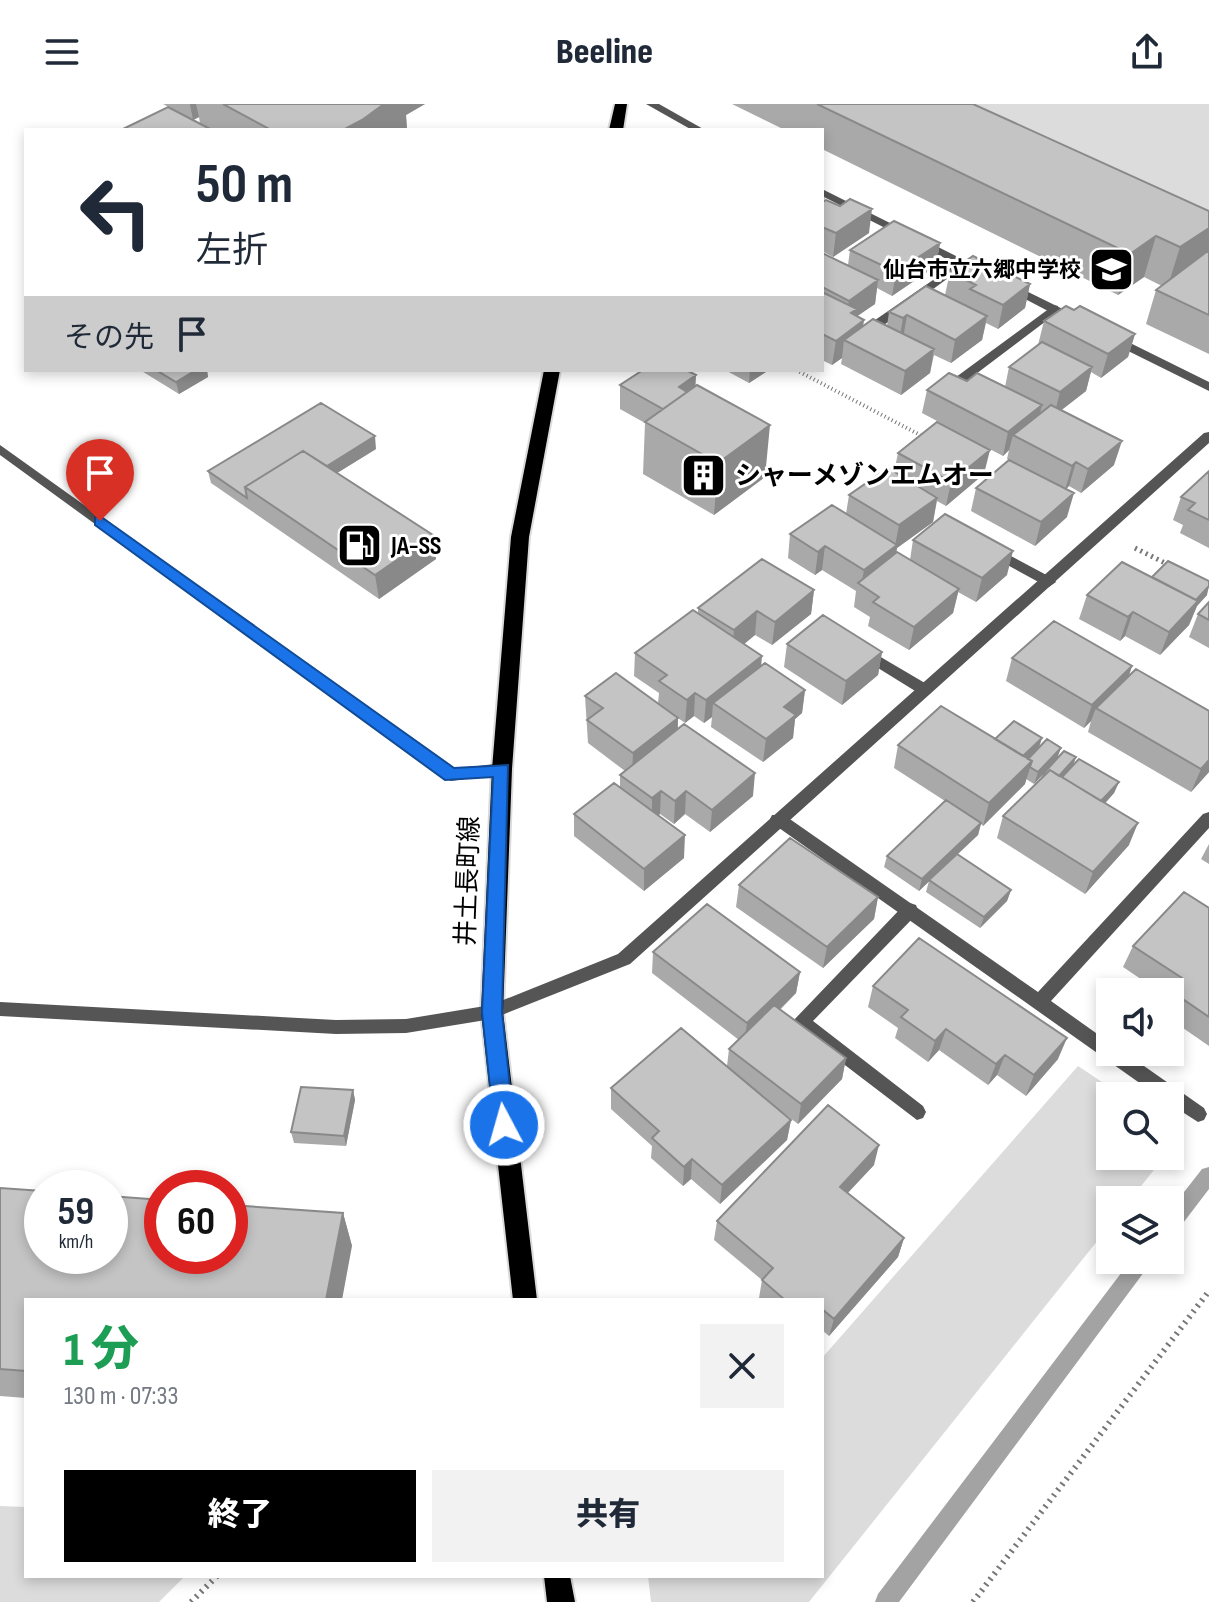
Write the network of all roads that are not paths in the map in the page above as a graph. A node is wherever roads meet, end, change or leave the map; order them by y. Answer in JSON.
{"nodes":[{"id":1,"x":621,"y":104,"type":"edge"},
{"id":2,"x":651,"y":104,"type":"edge"},
{"id":3,"x":616,"y":128,"type":"edge"},
{"id":4,"x":696,"y":128,"type":"edge"},
{"id":5,"x":824,"y":193,"type":"edge"},
{"id":6,"x":962,"y":263,"type":"junction"},
{"id":7,"x":1054,"y":309,"type":"junction"},
{"id":8,"x":1082,"y":323,"type":"edge"},
{"id":9,"x":869,"y":330,"type":"edge"},
{"id":10,"x":1096,"y":330,"type":"edge"},
{"id":11,"x":552,"y":372,"type":"edge"},
{"id":12,"x":956,"y":383,"type":"edge"},
{"id":13,"x":1209,"y":387,"type":"edge"},
{"id":14,"x":1209,"y":436,"type":"edge"},
{"id":15,"x":0,"y":449,"type":"edge"},
{"id":16,"x":974,"y":542,"type":"edge"},
{"id":17,"x":1049,"y":582,"type":"junction"},
{"id":18,"x":850,"y":643,"type":"edge"},
{"id":19,"x":925,"y":690,"type":"junction"},
{"id":20,"x":502,"y":769,"type":"junction"},
{"id":21,"x":1209,"y":818,"type":"edge"},
{"id":22,"x":778,"y":819,"type":"junction"},
{"id":23,"x":910,"y":910,"type":"junction"},
{"id":24,"x":1038,"y":1003,"type":"junction"},
{"id":25,"x":0,"y":1009,"type":"edge"},
{"id":26,"x":492,"y":1012,"type":"junction"},
{"id":27,"x":917,"y":1112,"type":"dead end"},
{"id":28,"x":1198,"y":1114,"type":"dead end"},
{"id":29,"x":525,"y":1298,"type":"edge"},
{"id":30,"x":557,"y":1578,"type":"edge"},
{"id":31,"x":561,"y":1602,"type":"edge"}],
"edges":[{"from":1,"to":3,"type":"main road"},
{"from":2,"to":4,"type":"street"},
{"from":5,"to":6,"type":"street"},
{"from":6,"to":7,"type":"street"},
{"from":6,"to":9,"type":"street"},
{"from":7,"to":8,"type":"street"},
{"from":7,"to":12,"type":"street"},
{"from":10,"to":13,"type":"street"},
{"from":11,"to":20,"type":"main road","name":"井土長町線"},
{"from":14,"to":17,"type":"street"},
{"from":15,"to":20,"type":"street"},
{"from":16,"to":17,"type":"street"},
{"from":17,"to":19,"type":"street"},
{"from":18,"to":19,"type":"street"},
{"from":19,"to":22,"type":"street"},
{"from":20,"to":26,"type":"main road","name":"井土長町線"},
{"from":21,"to":24,"type":"street"},
{"from":22,"to":23,"type":"street"},
{"from":22,"to":26,"type":"street"},
{"from":23,"to":24,"type":"street"},
{"from":23,"to":27,"type":"street"},
{"from":24,"to":28,"type":"street"},
{"from":25,"to":26,"type":"street"},
{"from":26,"to":29,"type":"main road","name":"井土長町線"},
{"from":30,"to":31,"type":"main road"}]}
